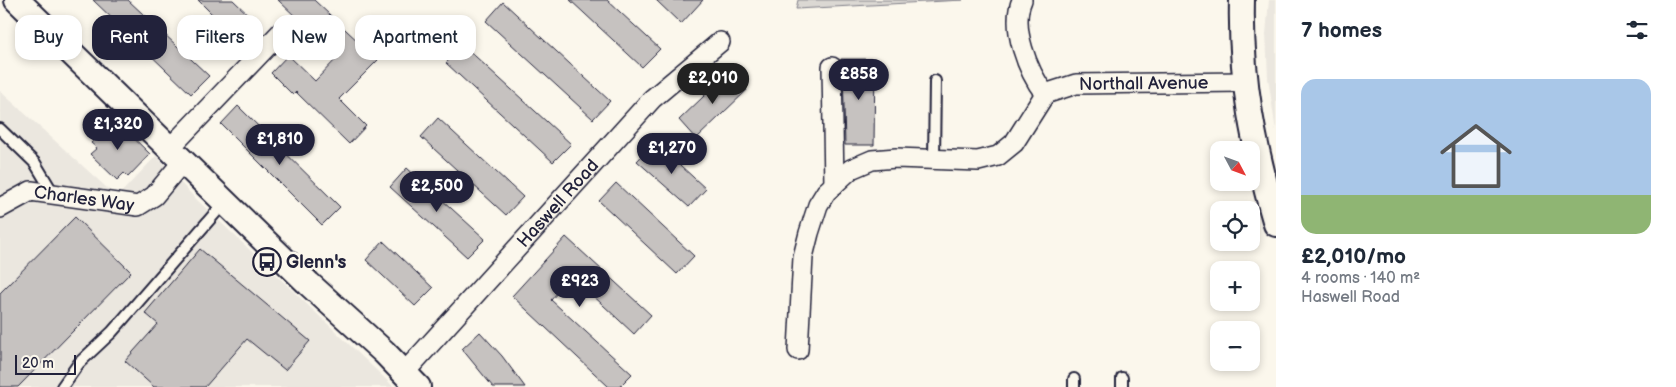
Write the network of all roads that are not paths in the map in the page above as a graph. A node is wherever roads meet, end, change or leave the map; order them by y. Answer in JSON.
{"nodes":[{"id":1,"x":17,"y":0,"type":"edge"},
{"id":2,"x":1022,"y":0,"type":"edge"},
{"id":3,"x":1242,"y":0,"type":"edge"},
{"id":4,"x":273,"y":41,"type":"edge"},
{"id":5,"x":720,"y":42,"type":"dead end"},
{"id":6,"x":832,"y":67,"type":"dead end"},
{"id":7,"x":935,"y":81,"type":"dead end"},
{"id":8,"x":1244,"y":82,"type":"junction"},
{"id":9,"x":1045,"y":94,"type":"junction"},
{"id":10,"x":0,"y":129,"type":"edge"},
{"id":11,"x":177,"y":154,"type":"junction"},
{"id":12,"x":934,"y":160,"type":"junction"},
{"id":13,"x":834,"y":185,"type":"junction"},
{"id":14,"x":53,"y":194,"type":"junction"},
{"id":15,"x":224,"y":203,"type":"junction"},
{"id":16,"x":0,"y":208,"type":"edge"},
{"id":17,"x":1276,"y":224,"type":"edge"},
{"id":18,"x":798,"y":350,"type":"dead end"},
{"id":19,"x":411,"y":380,"type":"edge"},
{"id":20,"x":62,"y":387,"type":"edge"}],
"edges":[{"from":1,"to":11,"type":"street"},
{"from":2,"to":9,"type":"street"},
{"from":3,"to":8,"type":"street"},
{"from":4,"to":11,"type":"street","name":"Charles Way"},
{"from":5,"to":19,"type":"street","name":"Haswell Road"},
{"from":6,"to":13,"type":"street"},
{"from":7,"to":12,"type":"lane"},
{"from":8,"to":9,"type":"street","name":"Northall Avenue"},
{"from":8,"to":17,"type":"street"},
{"from":9,"to":12,"type":"street"},
{"from":10,"to":14,"type":"lane"},
{"from":11,"to":14,"type":"street","name":"Charles Way"},
{"from":11,"to":15,"type":"street"},
{"from":12,"to":13,"type":"street"},
{"from":13,"to":18,"type":"street"},
{"from":14,"to":16,"type":"street","name":"Charles Way"},
{"from":15,"to":19,"type":"street"},
{"from":15,"to":20,"type":"lane"}]}
